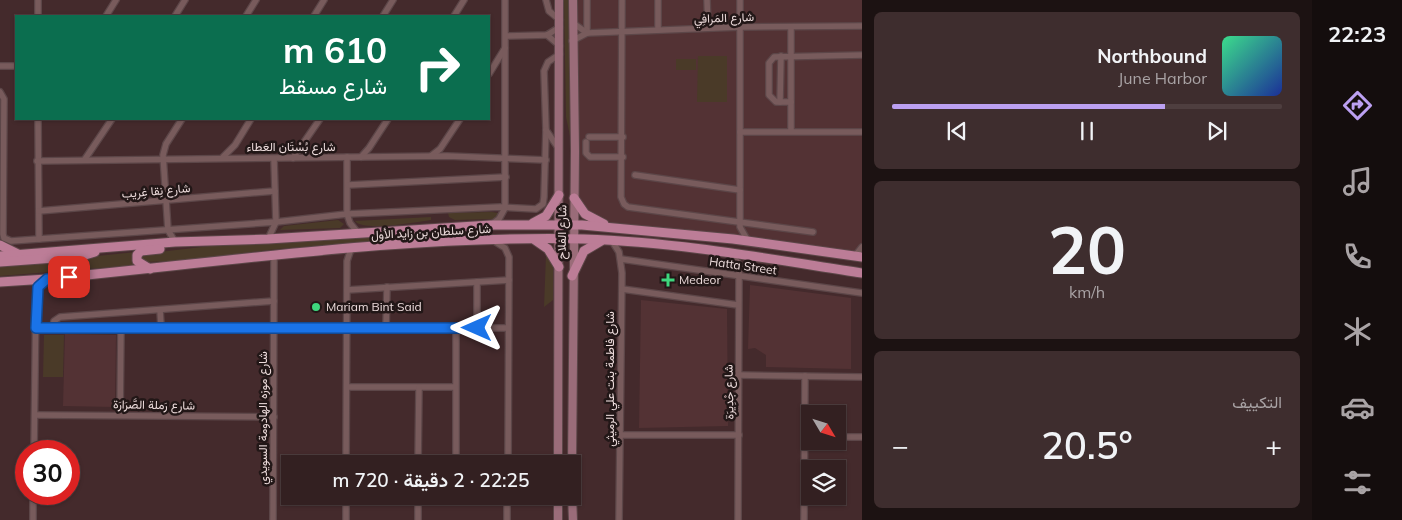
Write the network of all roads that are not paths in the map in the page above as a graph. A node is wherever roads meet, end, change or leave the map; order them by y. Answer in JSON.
{"nodes":[{"id":1,"x":38,"y":0,"type":"edge"},
{"id":2,"x":42,"y":0,"type":"edge"},
{"id":3,"x":116,"y":0,"type":"edge"},
{"id":4,"x":185,"y":0,"type":"edge"},
{"id":5,"x":256,"y":0,"type":"edge"},
{"id":6,"x":324,"y":0,"type":"edge"},
{"id":7,"x":393,"y":0,"type":"edge"},
{"id":8,"x":464,"y":0,"type":"edge"},
{"id":9,"x":505,"y":0,"type":"edge"},
{"id":10,"x":546,"y":0,"type":"edge"},
{"id":11,"x":559,"y":0,"type":"edge"},
{"id":12,"x":573,"y":0,"type":"edge"},
{"id":13,"x":587,"y":0,"type":"edge"},
{"id":14,"x":622,"y":0,"type":"edge"},
{"id":15,"x":658,"y":0,"type":"edge"},
{"id":16,"x":707,"y":0,"type":"edge"},
{"id":17,"x":740,"y":0,"type":"edge"},
{"id":18,"x":38,"y":7,"type":"junction"},
{"id":19,"x":38,"y":15,"type":"edge"},
{"id":20,"x":107,"y":15,"type":"edge"},
{"id":21,"x":176,"y":15,"type":"edge"},
{"id":22,"x":247,"y":15,"type":"edge"},
{"id":23,"x":315,"y":15,"type":"edge"},
{"id":24,"x":384,"y":15,"type":"edge"},
{"id":25,"x":455,"y":15,"type":"edge"},
{"id":26,"x":573,"y":23,"type":"junction"},
{"id":27,"x":560,"y":24,"type":"junction"},
{"id":28,"x":740,"y":26,"type":"junction"},
{"id":29,"x":862,"y":26,"type":"edge"},
{"id":30,"x":790,"y":27,"type":"junction"},
{"id":31,"x":708,"y":28,"type":"junction"},
{"id":32,"x":658,"y":30,"type":"junction"},
{"id":33,"x":623,"y":31,"type":"junction"},
{"id":34,"x":587,"y":33,"type":"junction"},
{"id":35,"x":506,"y":36,"type":"junction"},
{"id":36,"x":547,"y":36,"type":"junction"},
{"id":37,"x":572,"y":41,"type":"junction"},
{"id":38,"x":505,"y":48,"type":"junction"},
{"id":39,"x":560,"y":50,"type":"junction"},
{"id":40,"x":790,"y":55,"type":"junction"},
{"id":41,"x":862,"y":55,"type":"edge"},
{"id":42,"x":780,"y":56,"type":"junction"},
{"id":43,"x":0,"y":66,"type":"edge"},
{"id":44,"x":15,"y":66,"type":"edge"},
{"id":45,"x":490,"y":71,"type":"edge"},
{"id":46,"x":505,"y":74,"type":"junction"},
{"id":47,"x":0,"y":92,"type":"edge"},
{"id":48,"x":780,"y":102,"type":"junction"},
{"id":49,"x":791,"y":102,"type":"junction"},
{"id":50,"x":111,"y":120,"type":"edge"},
{"id":51,"x":181,"y":120,"type":"edge"},
{"id":52,"x":250,"y":120,"type":"edge"},
{"id":53,"x":319,"y":120,"type":"edge"},
{"id":54,"x":387,"y":120,"type":"edge"},
{"id":55,"x":459,"y":120,"type":"edge"},
{"id":56,"x":39,"y":121,"type":"edge"},
{"id":57,"x":546,"y":130,"type":"junction"},
{"id":58,"x":791,"y":131,"type":"junction"},
{"id":59,"x":740,"y":132,"type":"junction"},
{"id":60,"x":862,"y":132,"type":"edge"},
{"id":61,"x":623,"y":137,"type":"junction"},
{"id":62,"x":235,"y":145,"type":"junction"},
{"id":63,"x":372,"y":145,"type":"junction"},
{"id":64,"x":303,"y":146,"type":"junction"},
{"id":65,"x":442,"y":146,"type":"junction"},
{"id":66,"x":94,"y":147,"type":"junction"},
{"id":67,"x":559,"y":149,"type":"junction"},
{"id":68,"x":431,"y":156,"type":"junction"},
{"id":69,"x":447,"y":156,"type":"junction"},
{"id":70,"x":224,"y":157,"type":"junction"},
{"id":71,"x":238,"y":157,"type":"junction"},
{"id":72,"x":347,"y":157,"type":"junction"},
{"id":73,"x":361,"y":157,"type":"junction"},
{"id":74,"x":374,"y":157,"type":"junction"},
{"id":75,"x":623,"y":157,"type":"junction"},
{"id":76,"x":164,"y":158,"type":"junction"},
{"id":77,"x":293,"y":158,"type":"junction"},
{"id":78,"x":311,"y":158,"type":"junction"},
{"id":79,"x":97,"y":159,"type":"junction"},
{"id":80,"x":274,"y":159,"type":"junction"},
{"id":81,"x":86,"y":160,"type":"junction"},
{"id":82,"x":507,"y":160,"type":"junction"},
{"id":83,"x":546,"y":160,"type":"junction"},
{"id":84,"x":37,"y":161,"type":"junction"},
{"id":85,"x":635,"y":175,"type":"dead end"},
{"id":86,"x":506,"y":177,"type":"junction"},
{"id":87,"x":348,"y":185,"type":"junction"},
{"id":88,"x":740,"y":190,"type":"junction"},
{"id":89,"x":274,"y":191,"type":"junction"},
{"id":90,"x":559,"y":195,"type":"junction"},
{"id":91,"x":574,"y":198,"type":"junction"},
{"id":92,"x":166,"y":200,"type":"junction"},
{"id":93,"x":505,"y":208,"type":"junction"},
{"id":94,"x":39,"y":211,"type":"junction"},
{"id":95,"x":348,"y":214,"type":"junction"},
{"id":96,"x":276,"y":222,"type":"junction"},
{"id":97,"x":740,"y":224,"type":"junction"},
{"id":98,"x":491,"y":225,"type":"junction"},
{"id":99,"x":528,"y":225,"type":"junction"},
{"id":100,"x":558,"y":225,"type":"junction"},
{"id":101,"x":573,"y":225,"type":"junction"},
{"id":102,"x":608,"y":226,"type":"junction"},
{"id":103,"x":168,"y":229,"type":"junction"},
{"id":104,"x":814,"y":232,"type":"dead end"},
{"id":105,"x":358,"y":234,"type":"junction"},
{"id":106,"x":39,"y":239,"type":"junction"},
{"id":107,"x":268,"y":239,"type":"junction"},
{"id":108,"x":532,"y":239,"type":"junction"},
{"id":109,"x":558,"y":239,"type":"junction"},
{"id":110,"x":573,"y":239,"type":"junction"},
{"id":111,"x":733,"y":239,"type":"junction"},
{"id":112,"x":492,"y":240,"type":"junction"},
{"id":113,"x":608,"y":240,"type":"junction"},
{"id":114,"x":748,"y":241,"type":"junction"},
{"id":115,"x":179,"y":242,"type":"junction"},
{"id":116,"x":161,"y":243,"type":"junction"},
{"id":117,"x":0,"y":245,"type":"edge"},
{"id":118,"x":862,"y":247,"type":"edge"},
{"id":119,"x":101,"y":248,"type":"junction"},
{"id":120,"x":351,"y":249,"type":"junction"},
{"id":121,"x":338,"y":250,"type":"junction"},
{"id":122,"x":730,"y":253,"type":"junction"},
{"id":123,"x":18,"y":254,"type":"junction"},
{"id":124,"x":0,"y":256,"type":"edge"},
{"id":125,"x":751,"y":256,"type":"junction"},
{"id":126,"x":858,"y":256,"type":"edge"},
{"id":127,"x":274,"y":257,"type":"junction"},
{"id":128,"x":621,"y":259,"type":"junction"},
{"id":129,"x":347,"y":261,"type":"junction"},
{"id":130,"x":0,"y":262,"type":"edge"},
{"id":131,"x":739,"y":264,"type":"junction"},
{"id":132,"x":559,"y":267,"type":"junction"},
{"id":133,"x":150,"y":269,"type":"junction"},
{"id":134,"x":861,"y":274,"type":"edge"},
{"id":135,"x":572,"y":276,"type":"junction"},
{"id":136,"x":739,"y":276,"type":"junction"},
{"id":137,"x":47,"y":279,"type":"junction"},
{"id":138,"x":26,"y":280,"type":"junction"},
{"id":139,"x":509,"y":280,"type":"junction"},
{"id":140,"x":4,"y":282,"type":"edge"},
{"id":141,"x":477,"y":282,"type":"junction"},
{"id":142,"x":387,"y":287,"type":"junction"},
{"id":143,"x":622,"y":289,"type":"junction"},
{"id":144,"x":0,"y":290,"type":"edge"},
{"id":145,"x":347,"y":290,"type":"junction"},
{"id":146,"x":862,"y":293,"type":"edge"},
{"id":147,"x":36,"y":294,"type":"junction"},
{"id":148,"x":274,"y":300,"type":"junction"},
{"id":149,"x":738,"y":305,"type":"junction"},
{"id":150,"x":160,"y":310,"type":"junction"},
{"id":151,"x":161,"y":326,"type":"junction"},
{"id":152,"x":121,"y":327,"type":"junction"},
{"id":153,"x":36,"y":328,"type":"junction"},
{"id":154,"x":53,"y":328,"type":"junction"},
{"id":155,"x":274,"y":328,"type":"junction"},
{"id":156,"x":347,"y":328,"type":"junction"},
{"id":157,"x":386,"y":328,"type":"junction"},
{"id":158,"x":456,"y":328,"type":"junction"},
{"id":159,"x":477,"y":328,"type":"junction"},
{"id":160,"x":508,"y":328,"type":"junction"},
{"id":161,"x":738,"y":375,"type":"junction"},
{"id":162,"x":804,"y":376,"type":"junction"},
{"id":163,"x":862,"y":378,"type":"edge"},
{"id":164,"x":347,"y":387,"type":"junction"},
{"id":165,"x":419,"y":388,"type":"junction"},
{"id":166,"x":455,"y":388,"type":"junction"},
{"id":167,"x":805,"y":405,"type":"edge"},
{"id":168,"x":35,"y":415,"type":"junction"},
{"id":169,"x":120,"y":415,"type":"junction"},
{"id":170,"x":274,"y":416,"type":"junction"},
{"id":171,"x":619,"y":435,"type":"junction"},
{"id":172,"x":739,"y":435,"type":"junction"},
{"id":173,"x":846,"y":437,"type":"edge"},
{"id":174,"x":862,"y":438,"type":"edge"},
{"id":175,"x":34,"y":440,"type":"edge"},
{"id":176,"x":806,"y":450,"type":"edge"},
{"id":177,"x":346,"y":455,"type":"edge"},
{"id":178,"x":418,"y":455,"type":"edge"},
{"id":179,"x":456,"y":455,"type":"edge"},
{"id":180,"x":508,"y":455,"type":"edge"},
{"id":181,"x":558,"y":455,"type":"edge"},
{"id":182,"x":572,"y":455,"type":"edge"},
{"id":183,"x":33,"y":505,"type":"edge"},
{"id":184,"x":346,"y":505,"type":"edge"},
{"id":185,"x":418,"y":505,"type":"edge"},
{"id":186,"x":507,"y":505,"type":"edge"},
{"id":187,"x":558,"y":505,"type":"edge"},
{"id":188,"x":572,"y":505,"type":"edge"},
{"id":189,"x":33,"y":520,"type":"edge"},
{"id":190,"x":273,"y":520,"type":"edge"},
{"id":191,"x":346,"y":520,"type":"edge"},
{"id":192,"x":418,"y":520,"type":"edge"},
{"id":193,"x":507,"y":520,"type":"edge"},
{"id":194,"x":558,"y":520,"type":"edge"},
{"id":195,"x":572,"y":520,"type":"edge"},
{"id":196,"x":619,"y":520,"type":"edge"},
{"id":197,"x":738,"y":520,"type":"edge"},
{"id":198,"x":804,"y":520,"type":"edge"}],
"edges":[{"from":1,"to":18,"type":"street"},
{"from":2,"to":18,"type":"street"},
{"from":3,"to":20,"type":"street"},
{"from":4,"to":21,"type":"street"},
{"from":5,"to":22,"type":"street"},
{"from":6,"to":23,"type":"street"},
{"from":7,"to":24,"type":"street"},
{"from":8,"to":25,"type":"street"},
{"from":9,"to":35,"type":"street"},
{"from":10,"to":27,"type":"street"},
{"from":11,"to":27,"type":"main road","name":"شارع الفلاح"},
{"from":12,"to":26,"type":"main road","name":"شارع الفلاح"},
{"from":13,"to":34,"type":"street"},
{"from":14,"to":33,"type":"street"},
{"from":15,"to":32,"type":"street"},
{"from":16,"to":31,"type":"street"},
{"from":17,"to":28,"type":"street"},
{"from":18,"to":19,"type":"street"},
{"from":26,"to":34,"type":"street"},
{"from":26,"to":37,"type":"main road","name":"شارع الفلاح"},
{"from":27,"to":36,"type":"street"},
{"from":27,"to":39,"type":"main road","name":"شارع الفلاح"},
{"from":28,"to":30,"type":"street","name":"شارع المَرافِي"},
{"from":28,"to":31,"type":"street","name":"شارع المَرافِي"},
{"from":28,"to":59,"type":"street"},
{"from":29,"to":30,"type":"street","name":"شارع المَرافِي"},
{"from":30,"to":40,"type":"street"},
{"from":31,"to":32,"type":"street","name":"شارع المَرافِي"},
{"from":32,"to":33,"type":"street","name":"شارع المَرافِي"},
{"from":33,"to":34,"type":"street","name":"شارع المَرافِي"},
{"from":33,"to":61,"type":"street"},
{"from":34,"to":37,"type":"street","name":"شارع المَرافِي"},
{"from":35,"to":36,"type":"street"},
{"from":35,"to":38,"type":"street"},
{"from":36,"to":39,"type":"street"},
{"from":37,"to":91,"type":"main road","name":"شارع الفلاح"},
{"from":38,"to":45,"type":"street"},
{"from":38,"to":46,"type":"street"},
{"from":39,"to":57,"type":"street"},
{"from":39,"to":67,"type":"main road","name":"شارع الفلاح"},
{"from":40,"to":41,"type":"street"},
{"from":40,"to":42,"type":"street"},
{"from":40,"to":49,"type":"street"},
{"from":42,"to":48,"type":"street"},
{"from":42,"to":48,"type":"street"},
{"from":43,"to":44,"type":"street"},
{"from":45,"to":46,"type":"street"},
{"from":46,"to":82,"type":"street"},
{"from":47,"to":106,"type":"street"},
{"from":48,"to":49,"type":"street"},
{"from":49,"to":58,"type":"street"},
{"from":50,"to":66,"type":"street"},
{"from":51,"to":76,"type":"street"},
{"from":52,"to":62,"type":"street"},
{"from":53,"to":64,"type":"street"},
{"from":54,"to":63,"type":"street"},
{"from":55,"to":65,"type":"street"},
{"from":56,"to":84,"type":"street"},
{"from":57,"to":67,"type":"street"},
{"from":57,"to":83,"type":"street"},
{"from":58,"to":59,"type":"street"},
{"from":58,"to":60,"type":"street"},
{"from":59,"to":88,"type":"street"},
{"from":61,"to":75,"type":"street"},
{"from":61,"to":75,"type":"street"},
{"from":62,"to":70,"type":"street"},
{"from":62,"to":71,"type":"street"},
{"from":63,"to":73,"type":"street"},
{"from":63,"to":74,"type":"street"},
{"from":64,"to":77,"type":"street"},
{"from":64,"to":78,"type":"street"},
{"from":65,"to":68,"type":"street"},
{"from":65,"to":69,"type":"street"},
{"from":66,"to":79,"type":"street"},
{"from":66,"to":81,"type":"street"},
{"from":67,"to":90,"type":"main road","name":"شارع الفلاح"},
{"from":68,"to":69,"type":"street","name":"شارع بُسْتَان العَطاء"},
{"from":68,"to":74,"type":"street","name":"شارع بُسْتَان العَطاء"},
{"from":69,"to":82,"type":"street","name":"شارع بُسْتَان العَطاء"},
{"from":70,"to":71,"type":"street","name":"شارع بُسْتَان العَطاء"},
{"from":70,"to":76,"type":"street","name":"شارع بُسْتَان العَطاء"},
{"from":71,"to":80,"type":"street","name":"شارع بُسْتَان العَطاء"},
{"from":72,"to":73,"type":"street","name":"شارع بُسْتَان العَطاء"},
{"from":72,"to":78,"type":"street","name":"شارع بُسْتَان العَطاء"},
{"from":72,"to":87,"type":"street"},
{"from":73,"to":74,"type":"street","name":"شارع بُسْتَان العَطاء"},
{"from":75,"to":97,"type":"street"},
{"from":76,"to":79,"type":"street","name":"شارع بُسْتَان العَطاء"},
{"from":76,"to":92,"type":"street"},
{"from":77,"to":78,"type":"street","name":"شارع بُسْتَان العَطاء"},
{"from":77,"to":80,"type":"street","name":"شارع بُسْتَان العَطاء"},
{"from":79,"to":81,"type":"street","name":"شارع بُسْتَان العَطاء"},
{"from":80,"to":89,"type":"street"},
{"from":81,"to":84,"type":"street","name":"شارع بُسْتَان العَطاء"},
{"from":82,"to":83,"type":"street","name":"شارع بُسْتَان العَطاء"},
{"from":82,"to":86,"type":"street"},
{"from":83,"to":93,"type":"street"},
{"from":84,"to":94,"type":"street"},
{"from":85,"to":88,"type":"street"},
{"from":86,"to":87,"type":"street"},
{"from":86,"to":93,"type":"street"},
{"from":87,"to":95,"type":"street"},
{"from":88,"to":97,"type":"street"},
{"from":89,"to":92,"type":"street","name":"شارع نِقا غِريب"},
{"from":89,"to":96,"type":"street"},
{"from":90,"to":99,"type":"main road"},
{"from":90,"to":100,"type":"main road","name":"شارع الفلاح"},
{"from":91,"to":101,"type":"main road","name":"شارع الفلاح"},
{"from":91,"to":102,"type":"main road"},
{"from":92,"to":94,"type":"street","name":"شارع نِقا غِريب"},
{"from":92,"to":103,"type":"street"},
{"from":93,"to":95,"type":"street"},
{"from":93,"to":98,"type":"street"},
{"from":94,"to":106,"type":"street"},
{"from":95,"to":96,"type":"street"},
{"from":95,"to":105,"type":"street"},
{"from":96,"to":103,"type":"street"},
{"from":96,"to":107,"type":"street"},
{"from":97,"to":104,"type":"street"},
{"from":97,"to":111,"type":"street"},
{"from":97,"to":114,"type":"street"},
{"from":98,"to":99,"type":"main road","name":"شارع سلطان بن زايد الأول"},
{"from":98,"to":105,"type":"main road","name":"شارع سلطان بن زايد الأول"},
{"from":99,"to":100,"type":"main road","name":"شارع سلطان بن زايد الأول"},
{"from":100,"to":101,"type":"main road","name":"شارع سلطان بن زايد الأول"},
{"from":100,"to":109,"type":"main road","name":"شارع الفلاح"},
{"from":101,"to":102,"type":"main road","name":"شارع سلطان بن زايد الأول"},
{"from":101,"to":110,"type":"main road","name":"شارع الفلاح"},
{"from":102,"to":111,"type":"main road","name":"شارع سلطان بن زايد الأول"},
{"from":103,"to":106,"type":"street"},
{"from":103,"to":115,"type":"street"},
{"from":103,"to":116,"type":"street"},
{"from":105,"to":107,"type":"main road","name":"شارع سلطان بن زايد الأول"},
{"from":107,"to":115,"type":"main road","name":"شارع سلطان بن زايد الأول"},
{"from":108,"to":109,"type":"main road","name":"شارع سلطان بن زايد الأول"},
{"from":108,"to":112,"type":"main road","name":"شارع سلطان بن زايد الأول"},
{"from":108,"to":132,"type":"main road"},
{"from":109,"to":110,"type":"main road","name":"شارع سلطان بن زايد الأول"},
{"from":109,"to":132,"type":"main road","name":"شارع الفلاح"},
{"from":110,"to":113,"type":"main road","name":"شارع سلطان بن زايد الأول"},
{"from":110,"to":135,"type":"main road","name":"شارع الفلاح"},
{"from":111,"to":114,"type":"main road","name":"شارع سلطان بن زايد الأول"},
{"from":112,"to":120,"type":"main road","name":"شارع سلطان بن زايد الأول"},
{"from":112,"to":139,"type":"street"},
{"from":113,"to":122,"type":"main road","name":"شارع سلطان بن زايد الأول"},
{"from":113,"to":128,"type":"street","name":"شارع فاطمة بنت علي الرميثي"},
{"from":113,"to":135,"type":"main road"},
{"from":114,"to":126,"type":"main road","name":"شارع سلطان بن زايد الأول"},
{"from":115,"to":116,"type":"main road","name":"شارع سلطان بن زايد الأول"},
{"from":115,"to":133,"type":"main road"},
{"from":116,"to":119,"type":"main road","name":"شارع سلطان بن زايد الأول"},
{"from":117,"to":123,"type":"main road"},
{"from":118,"to":126,"type":"street"},
{"from":119,"to":123,"type":"main road","name":"شارع سلطان بن زايد الأول"},
{"from":119,"to":130,"type":"main road"},
{"from":120,"to":121,"type":"main road","name":"شارع سلطان بن زايد الأول"},
{"from":120,"to":129,"type":"street"},
{"from":121,"to":127,"type":"main road","name":"شارع سلطان بن زايد الأول"},
{"from":121,"to":129,"type":"street"},
{"from":122,"to":125,"type":"main road","name":"شارع سلطان بن زايد الأول"},
{"from":122,"to":131,"type":"street"},
{"from":123,"to":124,"type":"main road","name":"شارع سلطان بن زايد الأول"},
{"from":125,"to":131,"type":"street"},
{"from":125,"to":134,"type":"main road","name":"شارع سلطان بن زايد الأول"},
{"from":127,"to":133,"type":"main road","name":"شارع سلطان بن زايد الأول"},
{"from":127,"to":148,"type":"street","name":"شارع موزه الهادومة السويدي"},
{"from":128,"to":136,"type":"street","name":"Hatta Street"},
{"from":128,"to":143,"type":"street","name":"شارع فاطمة بنت علي الرميثي"},
{"from":129,"to":145,"type":"street"},
{"from":131,"to":136,"type":"street","name":"شارع جْدِيرَة"},
{"from":132,"to":181,"type":"main road","name":"شارع الفلاح"},
{"from":133,"to":137,"type":"main road","name":"شارع سلطان بن زايد الأول"},
{"from":135,"to":182,"type":"main road","name":"شارع الفلاح"},
{"from":136,"to":146,"type":"street","name":"Hatta Street"},
{"from":136,"to":149,"type":"street","name":"شارع جْدِيرَة"},
{"from":137,"to":138,"type":"main road","name":"شارع سلطان بن زايد الأول"},
{"from":137,"to":147,"type":"street"},
{"from":138,"to":140,"type":"main road","name":"شارع سلطان بن زايد الأول"},
{"from":138,"to":147,"type":"street"},
{"from":139,"to":141,"type":"street"},
{"from":139,"to":160,"type":"street"},
{"from":140,"to":144,"type":"main road"},
{"from":141,"to":142,"type":"street"},
{"from":141,"to":159,"type":"street"},
{"from":142,"to":145,"type":"street"},
{"from":142,"to":157,"type":"street"},
{"from":143,"to":149,"type":"street"},
{"from":143,"to":171,"type":"street","name":"شارع فاطمة بنت علي الرميثي"},
{"from":145,"to":156,"type":"street"},
{"from":147,"to":153,"type":"street"},
{"from":148,"to":150,"type":"street"},
{"from":148,"to":155,"type":"street","name":"شارع موزه الهادومة السويدي"},
{"from":149,"to":161,"type":"street","name":"شارع جْدِيرَة"},
{"from":150,"to":151,"type":"street"},
{"from":150,"to":154,"type":"street"},
{"from":151,"to":152,"type":"street"},
{"from":151,"to":155,"type":"street"},
{"from":152,"to":154,"type":"street"},
{"from":152,"to":169,"type":"street"},
{"from":153,"to":154,"type":"street"},
{"from":153,"to":168,"type":"street"},
{"from":155,"to":156,"type":"street"},
{"from":155,"to":170,"type":"street","name":"شارع موزه الهادومة السويدي"},
{"from":156,"to":157,"type":"street"},
{"from":156,"to":164,"type":"street"},
{"from":157,"to":158,"type":"street"},
{"from":158,"to":159,"type":"street"},
{"from":158,"to":166,"type":"street"},
{"from":159,"to":160,"type":"street"},
{"from":160,"to":180,"type":"street"},
{"from":161,"to":162,"type":"street"},
{"from":161,"to":172,"type":"street","name":"شارع جْدِيرَة"},
{"from":162,"to":163,"type":"street"},
{"from":162,"to":167,"type":"street"},
{"from":164,"to":165,"type":"street"},
{"from":164,"to":177,"type":"street"},
{"from":165,"to":166,"type":"street"},
{"from":165,"to":178,"type":"street"},
{"from":166,"to":179,"type":"street"},
{"from":168,"to":169,"type":"street","name":"شارع رَملة الصَّرَارَة"},
{"from":168,"to":175,"type":"street"},
{"from":169,"to":170,"type":"street","name":"شارع رَملة الصَّرَارَة"},
{"from":170,"to":190,"type":"street","name":"شارع موزه الهادومة السويدي"},
{"from":171,"to":172,"type":"street"},
{"from":171,"to":196,"type":"street","name":"شارع فاطمة بنت علي الرميثي"},
{"from":172,"to":197,"type":"street","name":"شارع جْدِيرَة"},
{"from":173,"to":174,"type":"street"},
{"from":176,"to":198,"type":"street"},
{"from":183,"to":189,"type":"street"},
{"from":184,"to":191,"type":"street"},
{"from":185,"to":192,"type":"street"},
{"from":186,"to":193,"type":"street"},
{"from":187,"to":194,"type":"main road"},
{"from":188,"to":195,"type":"main road"}]}
